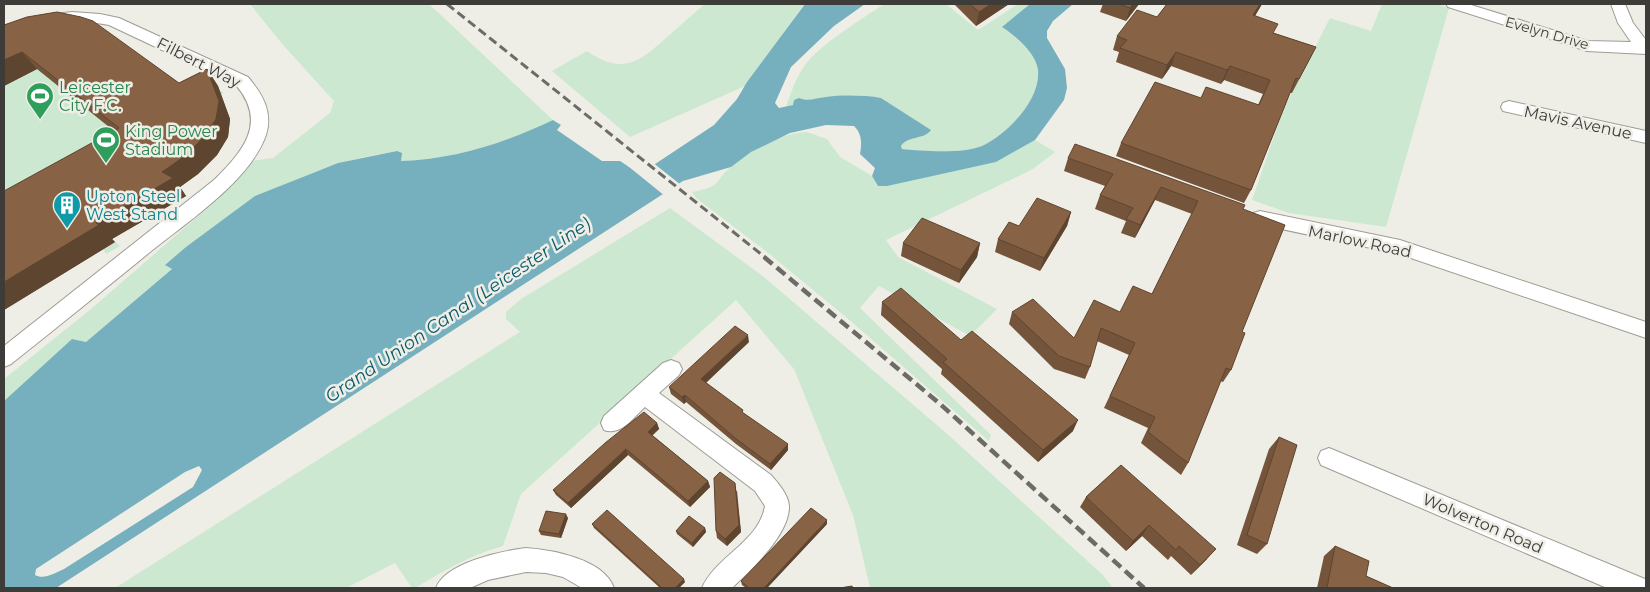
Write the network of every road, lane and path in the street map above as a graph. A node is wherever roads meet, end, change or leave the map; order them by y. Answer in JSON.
{"nodes":[{"id":1,"x":1453,"y":4,"type":"edge"},
{"id":2,"x":1618,"y":4,"type":"edge"},
{"id":3,"x":4,"y":31,"type":"edge"},
{"id":4,"x":1645,"y":48,"type":"edge"},
{"id":5,"x":1509,"y":108,"type":"dead end"},
{"id":6,"x":1646,"y":137,"type":"edge"},
{"id":7,"x":1241,"y":212,"type":"edge"},
{"id":8,"x":1646,"y":330,"type":"edge"},
{"id":9,"x":4,"y":358,"type":"edge"},
{"id":10,"x":671,"y":369,"type":"dead end"},
{"id":11,"x":644,"y":394,"type":"junction"},
{"id":12,"x":612,"y":423,"type":"dead end"},
{"id":13,"x":1329,"y":458,"type":"dead end"},
{"id":14,"x":448,"y":588,"type":"edge"},
{"id":15,"x":602,"y":588,"type":"edge"},
{"id":16,"x":715,"y":588,"type":"edge"},
{"id":17,"x":1636,"y":588,"type":"edge"}],
"edges":[{"from":1,"to":4,"type":"street","name":"Evelyn Drive"},
{"from":2,"to":4,"type":"street"},
{"from":3,"to":9,"type":"street","name":"Filbert Way"},
{"from":5,"to":6,"type":"street","name":"Mavis Avenue"},
{"from":7,"to":8,"type":"street","name":"Marlow Road"},
{"from":10,"to":11,"type":"street"},
{"from":11,"to":12,"type":"street"},
{"from":11,"to":16,"type":"street"},
{"from":13,"to":17,"type":"street","name":"Wolverton Road"},
{"from":14,"to":15,"type":"street"}]}
